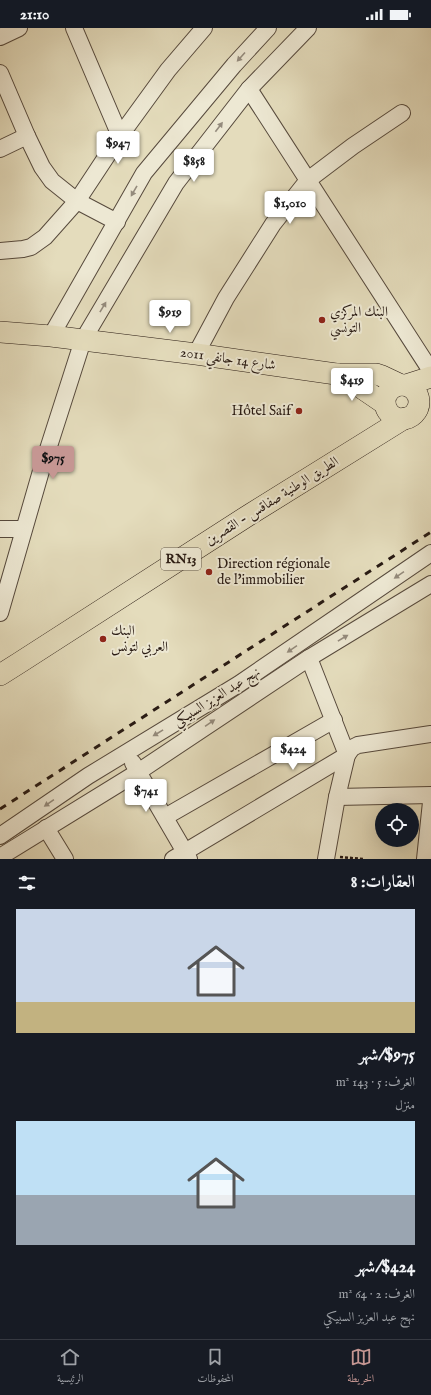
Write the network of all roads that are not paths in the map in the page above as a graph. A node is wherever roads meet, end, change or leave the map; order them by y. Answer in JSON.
{"nodes":[{"id":1,"x":19,"y":28,"type":"edge"},
{"id":2,"x":74,"y":28,"type":"edge"},
{"id":3,"x":204,"y":28,"type":"edge"},
{"id":4,"x":268,"y":28,"type":"edge"},
{"id":5,"x":308,"y":28,"type":"edge"},
{"id":6,"x":0,"y":37,"type":"edge"},
{"id":7,"x":0,"y":73,"type":"edge"},
{"id":8,"x":249,"y":88,"type":"junction"},
{"id":9,"x":402,"y":113,"type":"dead end"},
{"id":10,"x":26,"y":136,"type":"junction"},
{"id":11,"x":120,"y":136,"type":"junction"},
{"id":12,"x":0,"y":149,"type":"edge"},
{"id":13,"x":308,"y":180,"type":"junction"},
{"id":14,"x":77,"y":201,"type":"junction"},
{"id":15,"x":116,"y":222,"type":"junction"},
{"id":16,"x":0,"y":251,"type":"edge"},
{"id":17,"x":0,"y":332,"type":"edge"},
{"id":18,"x":51,"y":336,"type":"junction"},
{"id":19,"x":83,"y":340,"type":"junction"},
{"id":20,"x":196,"y":354,"type":"junction"},
{"id":21,"x":431,"y":371,"type":"edge"},
{"id":22,"x":336,"y":374,"type":"junction"},
{"id":23,"x":431,"y":377,"type":"edge"},
{"id":24,"x":403,"y":385,"type":"junction"},
{"id":25,"x":386,"y":407,"type":"junction"},
{"id":26,"x":418,"y":409,"type":"edge"},
{"id":27,"x":362,"y":444,"type":"junction"},
{"id":28,"x":0,"y":529,"type":"edge"},
{"id":29,"x":23,"y":529,"type":"junction"},
{"id":30,"x":431,"y":553,"type":"edge"},
{"id":31,"x":6,"y":572,"type":"edge"},
{"id":32,"x":431,"y":584,"type":"edge"},
{"id":33,"x":0,"y":613,"type":"edge"},
{"id":34,"x":310,"y":658,"type":"junction"},
{"id":35,"x":0,"y":675,"type":"edge"},
{"id":36,"x":334,"y":720,"type":"junction"},
{"id":37,"x":431,"y":734,"type":"edge"},
{"id":38,"x":127,"y":752,"type":"junction"},
{"id":39,"x":348,"y":755,"type":"junction"},
{"id":40,"x":138,"y":772,"type":"junction"},
{"id":41,"x":431,"y":795,"type":"edge"},
{"id":42,"x":337,"y":796,"type":"junction"},
{"id":43,"x":431,"y":802,"type":"edge"},
{"id":44,"x":165,"y":817,"type":"junction"},
{"id":45,"x":46,"y":828,"type":"junction"},
{"id":46,"x":0,"y":836,"type":"edge"},
{"id":47,"x":0,"y":857,"type":"edge"},
{"id":48,"x":182,"y":857,"type":"edge"},
{"id":49,"x":327,"y":857,"type":"edge"},
{"id":50,"x":65,"y":859,"type":"edge"},
{"id":51,"x":425,"y":859,"type":"edge"}],
"edges":[{"from":1,"to":6,"type":"street"},
{"from":2,"to":11,"type":"street"},
{"from":3,"to":11,"type":"street"},
{"from":4,"to":15,"type":"street","one_way":true},
{"from":5,"to":8,"type":"street"},
{"from":7,"to":10,"type":"street"},
{"from":8,"to":13,"type":"street"},
{"from":19,"to":8,"type":"street","one_way":true},
{"from":9,"to":13,"type":"street"},
{"from":10,"to":12,"type":"street"},
{"from":10,"to":14,"type":"street"},
{"from":11,"to":14,"type":"street"},
{"from":13,"to":20,"type":"street"},
{"from":13,"to":21,"type":"street"},
{"from":14,"to":15,"type":"street"},
{"from":14,"to":16,"type":"street"},
{"from":15,"to":18,"type":"street"},
{"from":17,"to":18,"type":"main road","name":"شارع 14 جانفي 2011"},
{"from":18,"to":19,"type":"main road","name":"شارع 14 جانفي 2011"},
{"from":19,"to":20,"type":"main road","name":"شارع 14 جانفي 2011"},
{"from":19,"to":29,"type":"street"},
{"from":20,"to":22,"type":"main road","name":"شارع 14 جانفي 2011"},
{"from":22,"to":24,"type":"main road","name":"شارع 14 جانفي 2011"},
{"from":22,"to":25,"type":"main road","name":"شارع 14 جانفي 2011"},
{"from":23,"to":24,"type":"main road","number":"RN13"},
{"from":24,"to":25,"type":"main road","number":"RN13"},
{"from":24,"to":26,"type":"main road"},
{"from":25,"to":26,"type":"main road"},
{"from":25,"to":27,"type":"main road","name":"الطريق الوطنية صفاقس - القصرين","number":"RN13"},
{"from":26,"to":27,"type":"main road","name":"الطريق الوطنية صفاقس - القصرين","number":"RN13"},
{"from":27,"to":35,"type":"main road","name":"الطريق الوطنية صفاقس - القصرين","number":"RN13"},
{"from":28,"to":29,"type":"street"},
{"from":29,"to":31,"type":"street"},
{"from":30,"to":38,"type":"street","name":"نهج عبد العزيز السبيكي","one_way":true},
{"from":31,"to":33,"type":"street"},
{"from":34,"to":32,"type":"street","name":"نهج عبد العزيز السبيكي","one_way":true},
{"from":34,"to":36,"type":"street"},
{"from":40,"to":34,"type":"street","name":"نهج عبد العزيز السبيكي","one_way":true},
{"from":36,"to":39,"type":"street"},
{"from":36,"to":44,"type":"street"},
{"from":37,"to":39,"type":"street"},
{"from":38,"to":40,"type":"street"},
{"from":38,"to":46,"type":"street","name":"نهج عبد العزيز السبيكي","one_way":true},
{"from":39,"to":42,"type":"street"},
{"from":39,"to":48,"type":"street"},
{"from":40,"to":44,"type":"street"},
{"from":40,"to":45,"type":"street","name":"نهج عبد العزيز السبيكي"},
{"from":41,"to":42,"type":"street"},
{"from":42,"to":49,"type":"street"},
{"from":43,"to":51,"type":"street"},
{"from":44,"to":48,"type":"street"},
{"from":45,"to":47,"type":"street","name":"نهج عبد العزيز السبيكي"},
{"from":45,"to":50,"type":"street"}]}
